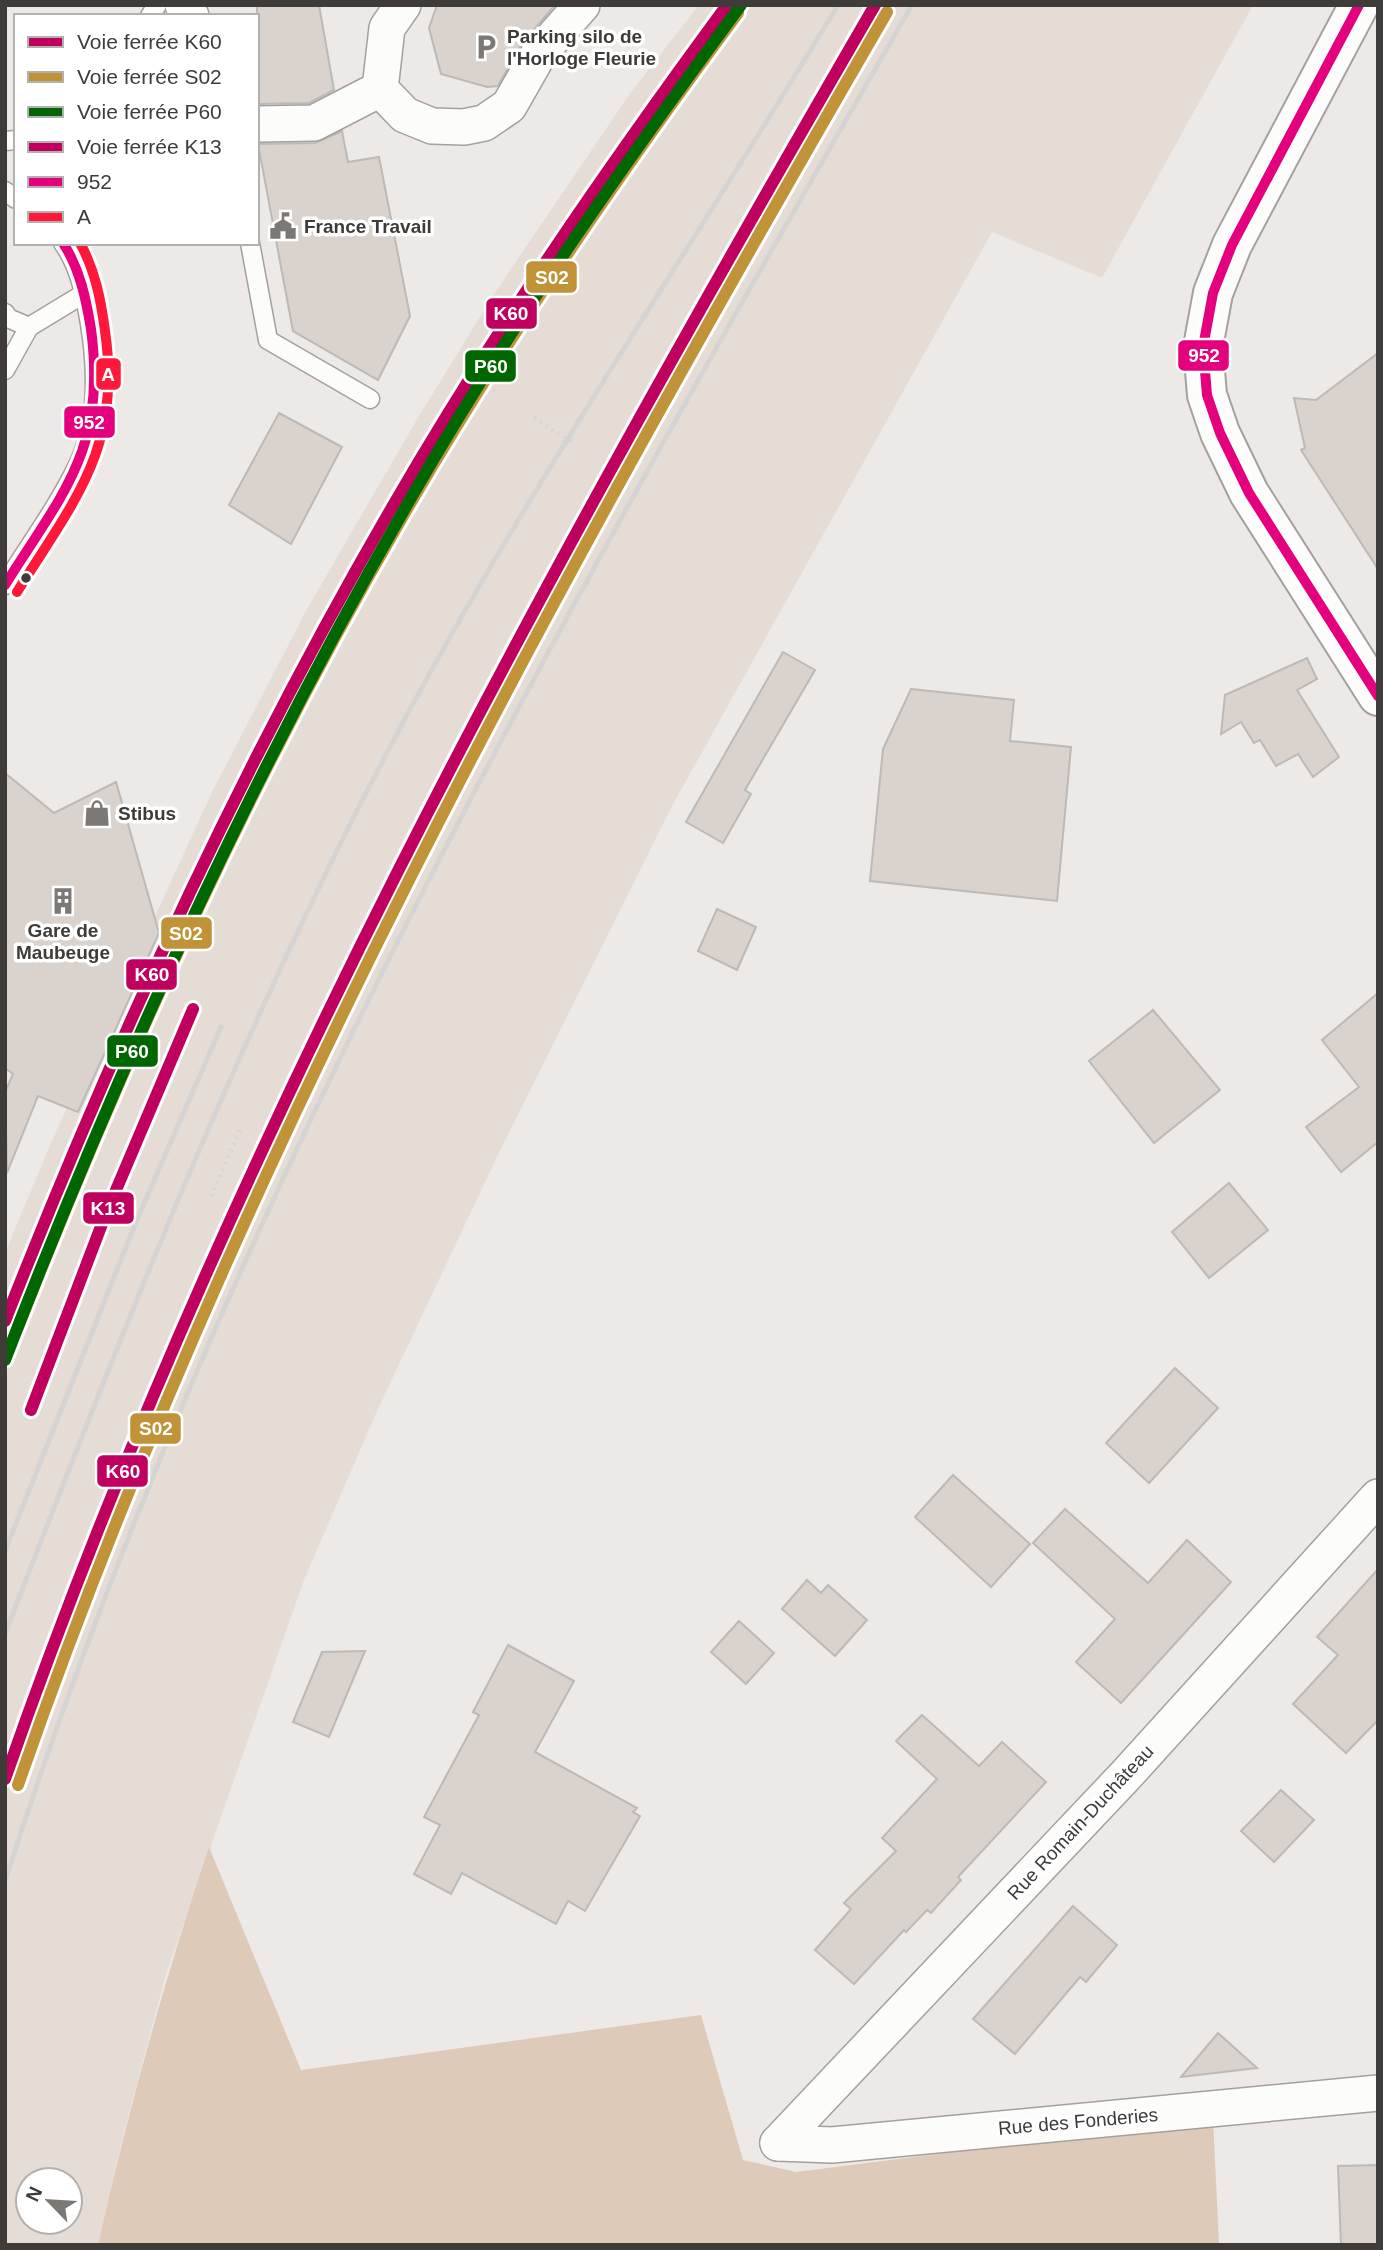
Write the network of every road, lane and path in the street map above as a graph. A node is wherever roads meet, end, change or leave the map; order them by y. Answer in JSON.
{"nodes":[{"id":1,"x":404,"y":5,"type":"edge"},
{"id":2,"x":582,"y":5,"type":"edge"},
{"id":3,"x":1359,"y":5,"type":"edge"},
{"id":4,"x":380,"y":89,"type":"junction"},
{"id":5,"x":259,"y":124,"type":"edge"},
{"id":6,"x":64,"y":245,"type":"edge"},
{"id":7,"x":250,"y":245,"type":"edge"},
{"id":8,"x":85,"y":293,"type":"junction"},
{"id":9,"x":5,"y":313,"type":"edge"},
{"id":10,"x":29,"y":327,"type":"junction"},
{"id":11,"x":6,"y":366,"type":"edge"},
{"id":12,"x":463,"y":372,"type":"dead end"},
{"id":13,"x":499,"y":394,"type":"dead end"},
{"id":14,"x":370,"y":399,"type":"dead end"},
{"id":15,"x":534,"y":418,"type":"dead end"},
{"id":16,"x":573,"y":443,"type":"dead end"},
{"id":17,"x":5,"y":585,"type":"edge"},
{"id":18,"x":1378,"y":695,"type":"edge"},
{"id":19,"x":43,"y":1084,"type":"dead end"},
{"id":20,"x":159,"y":1093,"type":"dead end"},
{"id":21,"x":78,"y":1099,"type":"dead end"},
{"id":22,"x":240,"y":1130,"type":"dead end"},
{"id":23,"x":128,"y":1161,"type":"dead end"},
{"id":24,"x":211,"y":1196,"type":"dead end"},
{"id":25,"x":1378,"y":1497,"type":"edge"},
{"id":26,"x":1378,"y":2093,"type":"edge"},
{"id":27,"x":778,"y":2143,"type":"joint"}],
"edges":[{"from":1,"to":4,"type":"street"},
{"from":2,"to":4,"type":"street"},
{"from":3,"to":18,"type":"main road"},
{"from":4,"to":5,"type":"street"},
{"from":6,"to":8,"type":"lane"},
{"from":7,"to":14,"type":"lane"},
{"from":8,"to":10,"type":"lane"},
{"from":8,"to":17,"type":"lane"},
{"from":9,"to":10,"type":"lane"},
{"from":10,"to":11,"type":"lane"},
{"from":12,"to":13,"type":"path"},
{"from":15,"to":16,"type":"path"},
{"from":19,"to":21,"type":"path"},
{"from":20,"to":23,"type":"path"},
{"from":22,"to":24,"type":"path"},
{"from":25,"to":27,"type":"street","name":"Rue Romain-Duchâteau"},
{"from":26,"to":27,"type":"street","name":"Rue des Fonderies"}]}
